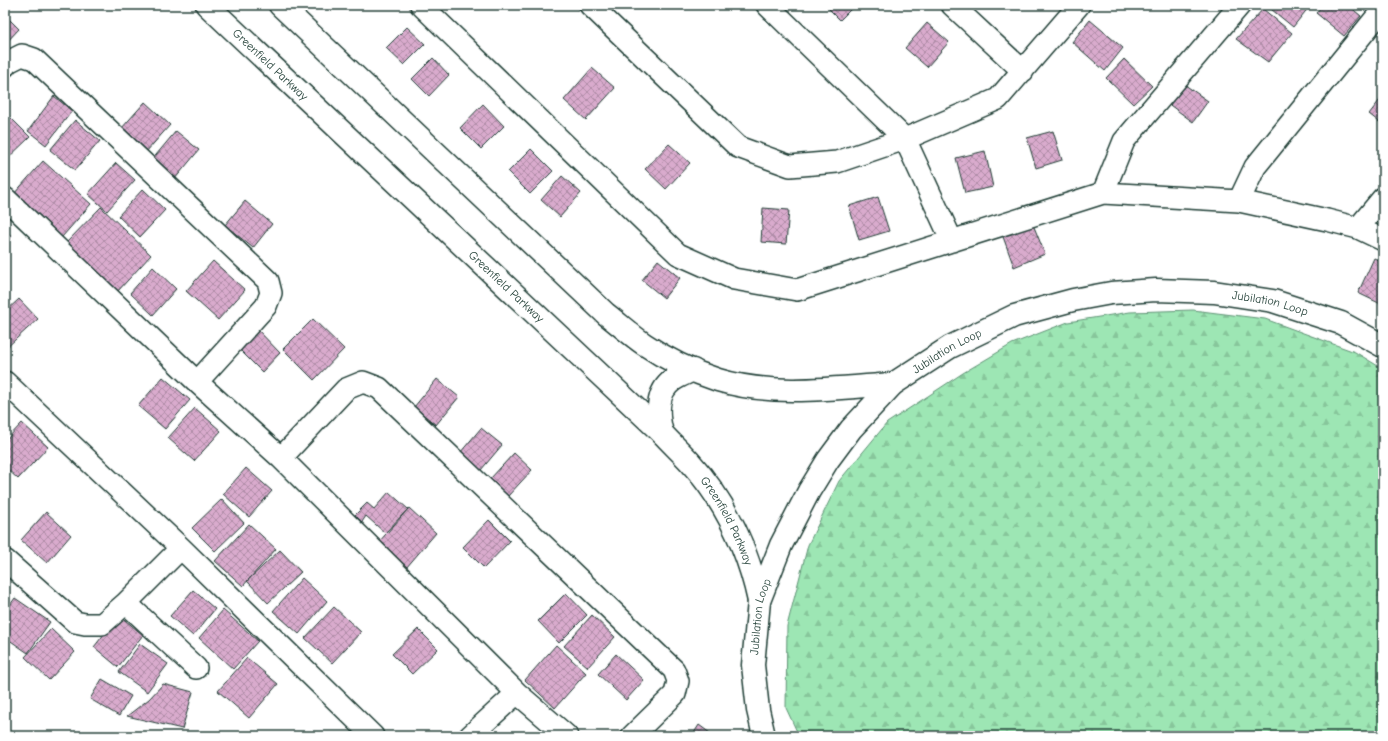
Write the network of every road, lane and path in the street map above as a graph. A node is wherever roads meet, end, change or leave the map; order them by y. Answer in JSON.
{"nodes":[{"id":1,"x":207,"y":5,"type":"edge"},
{"id":2,"x":280,"y":5,"type":"edge"},
{"id":3,"x":421,"y":5,"type":"edge"},
{"id":4,"x":590,"y":5,"type":"edge"},
{"id":5,"x":767,"y":5,"type":"edge"},
{"id":6,"x":952,"y":5,"type":"edge"},
{"id":7,"x":1079,"y":5,"type":"edge"},
{"id":8,"x":1240,"y":5,"type":"edge"},
{"id":9,"x":1383,"y":9,"type":"edge"},
{"id":10,"x":5,"y":66,"type":"edge"},
{"id":11,"x":1023,"y":71,"type":"junction"},
{"id":12,"x":905,"y":139,"type":"junction"},
{"id":13,"x":1103,"y":193,"type":"junction"},
{"id":14,"x":5,"y":198,"type":"edge"},
{"id":15,"x":1383,"y":198,"type":"edge"},
{"id":16,"x":1239,"y":201,"type":"junction"},
{"id":17,"x":1358,"y":228,"type":"junction"},
{"id":18,"x":1383,"y":240,"type":"edge"},
{"id":19,"x":952,"y":241,"type":"junction"},
{"id":20,"x":1383,"y":346,"type":"edge"},
{"id":21,"x":693,"y":370,"type":"junction"},
{"id":22,"x":5,"y":382,"type":"edge"},
{"id":23,"x":197,"y":382,"type":"junction"},
{"id":24,"x":893,"y":384,"type":"junction"},
{"id":25,"x":662,"y":433,"type":"junction"},
{"id":26,"x":281,"y":458,"type":"junction"},
{"id":27,"x":181,"y":548,"type":"junction"},
{"id":28,"x":5,"y":560,"type":"edge"},
{"id":29,"x":759,"y":601,"type":"junction"},
{"id":30,"x":126,"y":603,"type":"junction"},
{"id":31,"x":196,"y":668,"type":"dead end"},
{"id":32,"x":517,"y":692,"type":"junction"},
{"id":33,"x":374,"y":736,"type":"edge"},
{"id":34,"x":470,"y":736,"type":"edge"},
{"id":35,"x":567,"y":736,"type":"edge"},
{"id":36,"x":632,"y":736,"type":"edge"},
{"id":37,"x":764,"y":736,"type":"edge"}],
"edges":[{"from":1,"to":25,"type":"main road","name":"Greenfield Parkway"},
{"from":2,"to":21,"type":"main road"},
{"from":3,"to":19,"type":"street"},
{"from":4,"to":12,"type":"street"},
{"from":5,"to":12,"type":"street"},
{"from":6,"to":11,"type":"street"},
{"from":7,"to":11,"type":"street"},
{"from":8,"to":13,"type":"street"},
{"from":9,"to":16,"type":"street"},
{"from":10,"to":23,"type":"street"},
{"from":11,"to":12,"type":"street"},
{"from":12,"to":19,"type":"street"},
{"from":13,"to":16,"type":"street"},
{"from":13,"to":19,"type":"street"},
{"from":14,"to":23,"type":"street"},
{"from":15,"to":17,"type":"street"},
{"from":16,"to":17,"type":"street"},
{"from":17,"to":18,"type":"street"},
{"from":20,"to":24,"type":"main road","name":"Jubilation Loop"},
{"from":21,"to":24,"type":"main road"},
{"from":21,"to":25,"type":"main road"},
{"from":22,"to":27,"type":"street"},
{"from":23,"to":26,"type":"street"},
{"from":24,"to":29,"type":"main road","name":"Jubilation Loop"},
{"from":25,"to":29,"type":"main road","name":"Greenfield Parkway"},
{"from":26,"to":32,"type":"street"},
{"from":26,"to":36,"type":"street"},
{"from":27,"to":30,"type":"street"},
{"from":27,"to":33,"type":"street"},
{"from":28,"to":30,"type":"street"},
{"from":29,"to":37,"type":"main road","name":"Jubilation Loop"},
{"from":30,"to":31,"type":"street"},
{"from":32,"to":34,"type":"street"},
{"from":32,"to":35,"type":"street"}]}
